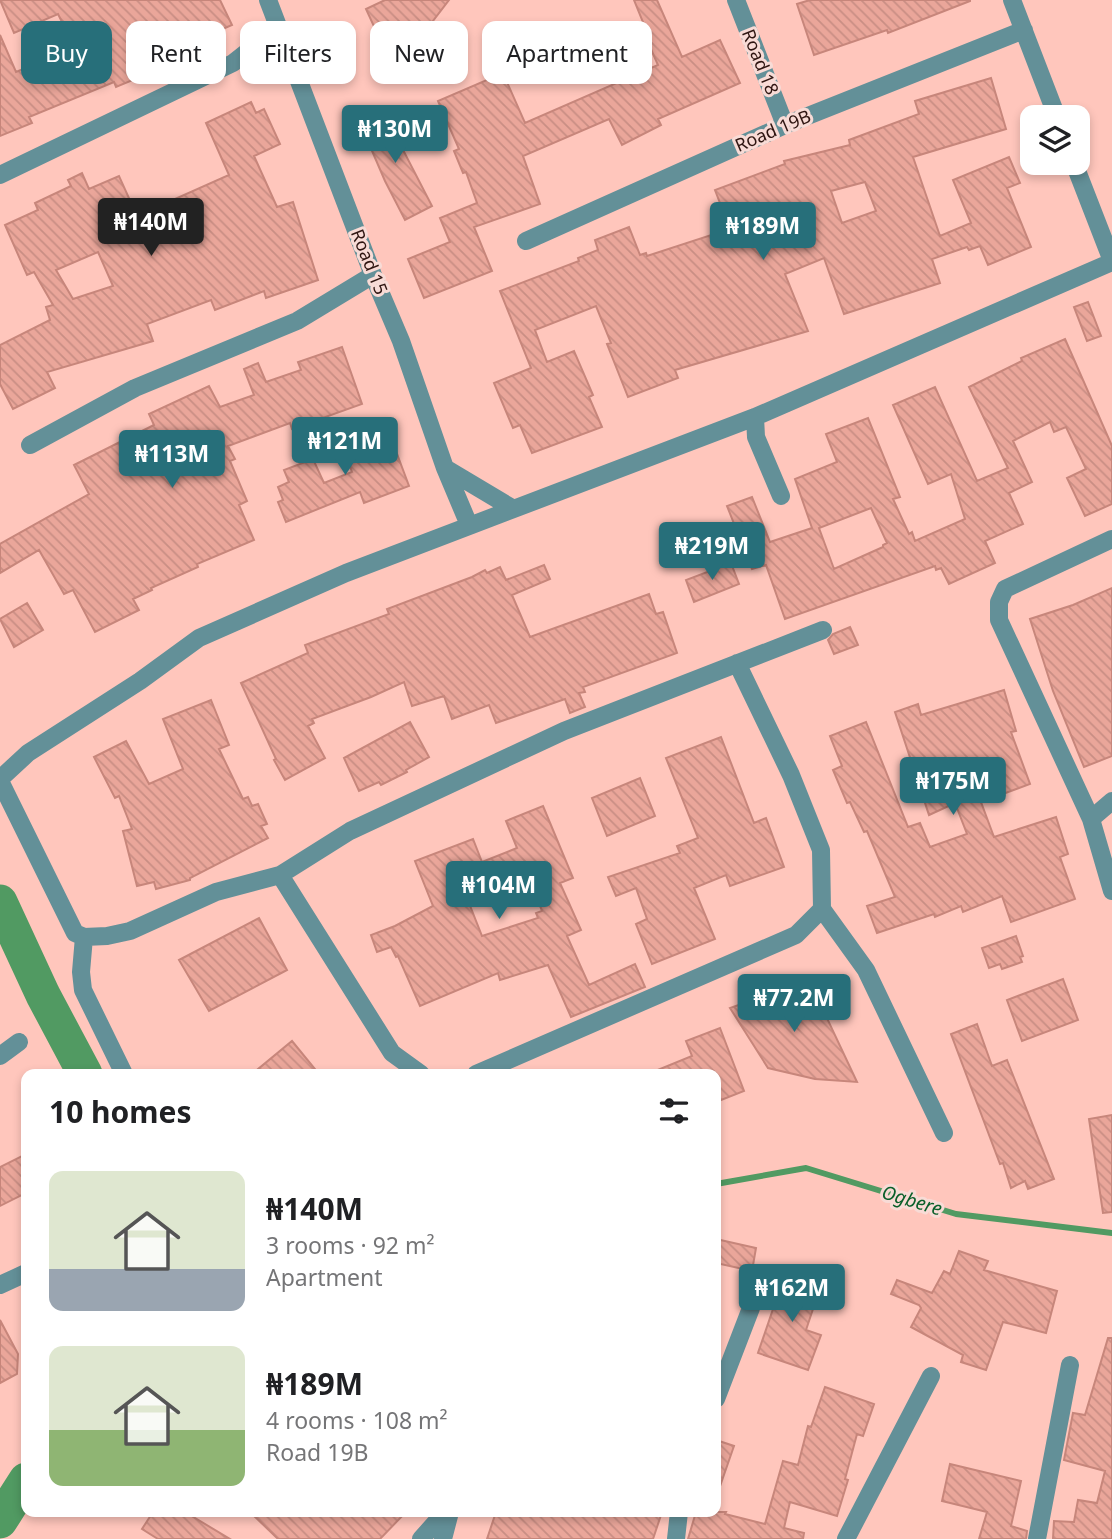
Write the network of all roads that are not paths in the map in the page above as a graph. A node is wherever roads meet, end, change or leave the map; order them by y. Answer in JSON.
{"nodes":[{"id":1,"x":268,"y":0,"type":"edge"},
{"id":2,"x":736,"y":0,"type":"edge"},
{"id":3,"x":1012,"y":0,"type":"edge"},
{"id":4,"x":277,"y":21,"type":"edge"},
{"id":5,"x":1024,"y":30,"type":"junction"},
{"id":6,"x":240,"y":58,"type":"edge"},
{"id":7,"x":301,"y":84,"type":"edge"},
{"id":8,"x":1052,"y":105,"type":"edge"},
{"id":9,"x":785,"y":125,"type":"junction"},
{"id":10,"x":0,"y":174,"type":"edge"},
{"id":11,"x":1079,"y":175,"type":"edge"},
{"id":12,"x":526,"y":241,"type":"dead end"},
{"id":13,"x":1112,"y":261,"type":"edge"},
{"id":14,"x":373,"y":275,"type":"junction"},
{"id":15,"x":755,"y":417,"type":"junction"},
{"id":16,"x":30,"y":445,"type":"dead end"},
{"id":17,"x":445,"y":468,"type":"junction"},
{"id":18,"x":781,"y":496,"type":"dead end"},
{"id":19,"x":512,"y":508,"type":"junction"},
{"id":20,"x":469,"y":525,"type":"junction"},
{"id":21,"x":1112,"y":539,"type":"edge"},
{"id":22,"x":823,"y":630,"type":"dead end"},
{"id":23,"x":737,"y":663,"type":"junction"},
{"id":24,"x":0,"y":780,"type":"edge"},
{"id":25,"x":1112,"y":801,"type":"edge"},
{"id":26,"x":1091,"y":819,"type":"junction"},
{"id":27,"x":280,"y":875,"type":"junction"},
{"id":28,"x":1112,"y":891,"type":"edge"},
{"id":29,"x":822,"y":909,"type":"junction"},
{"id":30,"x":84,"y":937,"type":"junction"},
{"id":31,"x":19,"y":1042,"type":"dead end"},
{"id":32,"x":0,"y":1056,"type":"edge"},
{"id":33,"x":122,"y":1069,"type":"edge"},
{"id":34,"x":414,"y":1069,"type":"edge"},
{"id":35,"x":487,"y":1069,"type":"edge"},
{"id":36,"x":944,"y":1133,"type":"dead end"},
{"id":37,"x":21,"y":1275,"type":"edge"},
{"id":38,"x":0,"y":1285,"type":"edge"},
{"id":39,"x":751,"y":1308,"type":"dead end"},
{"id":40,"x":1070,"y":1365,"type":"dead end"},
{"id":41,"x":931,"y":1377,"type":"dead end"},
{"id":42,"x":721,"y":1386,"type":"edge"},
{"id":43,"x":443,"y":1517,"type":"edge"},
{"id":44,"x":447,"y":1517,"type":"edge"},
{"id":45,"x":678,"y":1517,"type":"edge"},
{"id":46,"x":849,"y":1533,"type":"edge"},
{"id":47,"x":421,"y":1539,"type":"edge"},
{"id":48,"x":443,"y":1539,"type":"edge"},
{"id":49,"x":676,"y":1539,"type":"edge"},
{"id":50,"x":1037,"y":1539,"type":"edge"}],
"edges":[{"from":1,"to":4,"type":"street","name":"Road 15"},
{"from":2,"to":9,"type":"street","name":"Road 18"},
{"from":3,"to":5,"type":"street"},
{"from":5,"to":8,"type":"street"},
{"from":5,"to":9,"type":"street","name":"Road 19B"},
{"from":6,"to":10,"type":"street"},
{"from":7,"to":14,"type":"street","name":"Road 15"},
{"from":9,"to":12,"type":"street","name":"Road 19B"},
{"from":11,"to":13,"type":"street"},
{"from":13,"to":15,"type":"street"},
{"from":14,"to":16,"type":"street"},
{"from":14,"to":17,"type":"street","name":"Road 15"},
{"from":15,"to":18,"type":"street"},
{"from":15,"to":19,"type":"street"},
{"from":17,"to":19,"type":"street"},
{"from":17,"to":20,"type":"street","name":"Road 15"},
{"from":19,"to":20,"type":"street"},
{"from":20,"to":24,"type":"street"},
{"from":21,"to":26,"type":"street"},
{"from":22,"to":23,"type":"street"},
{"from":23,"to":27,"type":"street"},
{"from":23,"to":29,"type":"street"},
{"from":24,"to":30,"type":"street"},
{"from":25,"to":26,"type":"street"},
{"from":26,"to":28,"type":"street"},
{"from":27,"to":30,"type":"street"},
{"from":27,"to":34,"type":"street"},
{"from":29,"to":35,"type":"street"},
{"from":29,"to":36,"type":"street"},
{"from":30,"to":33,"type":"street"},
{"from":31,"to":32,"type":"street"},
{"from":37,"to":38,"type":"street"},
{"from":39,"to":42,"type":"street"},
{"from":40,"to":50,"type":"street"},
{"from":41,"to":46,"type":"street"},
{"from":43,"to":47,"type":"street"},
{"from":44,"to":48,"type":"street"},
{"from":45,"to":49,"type":"street"}]}
